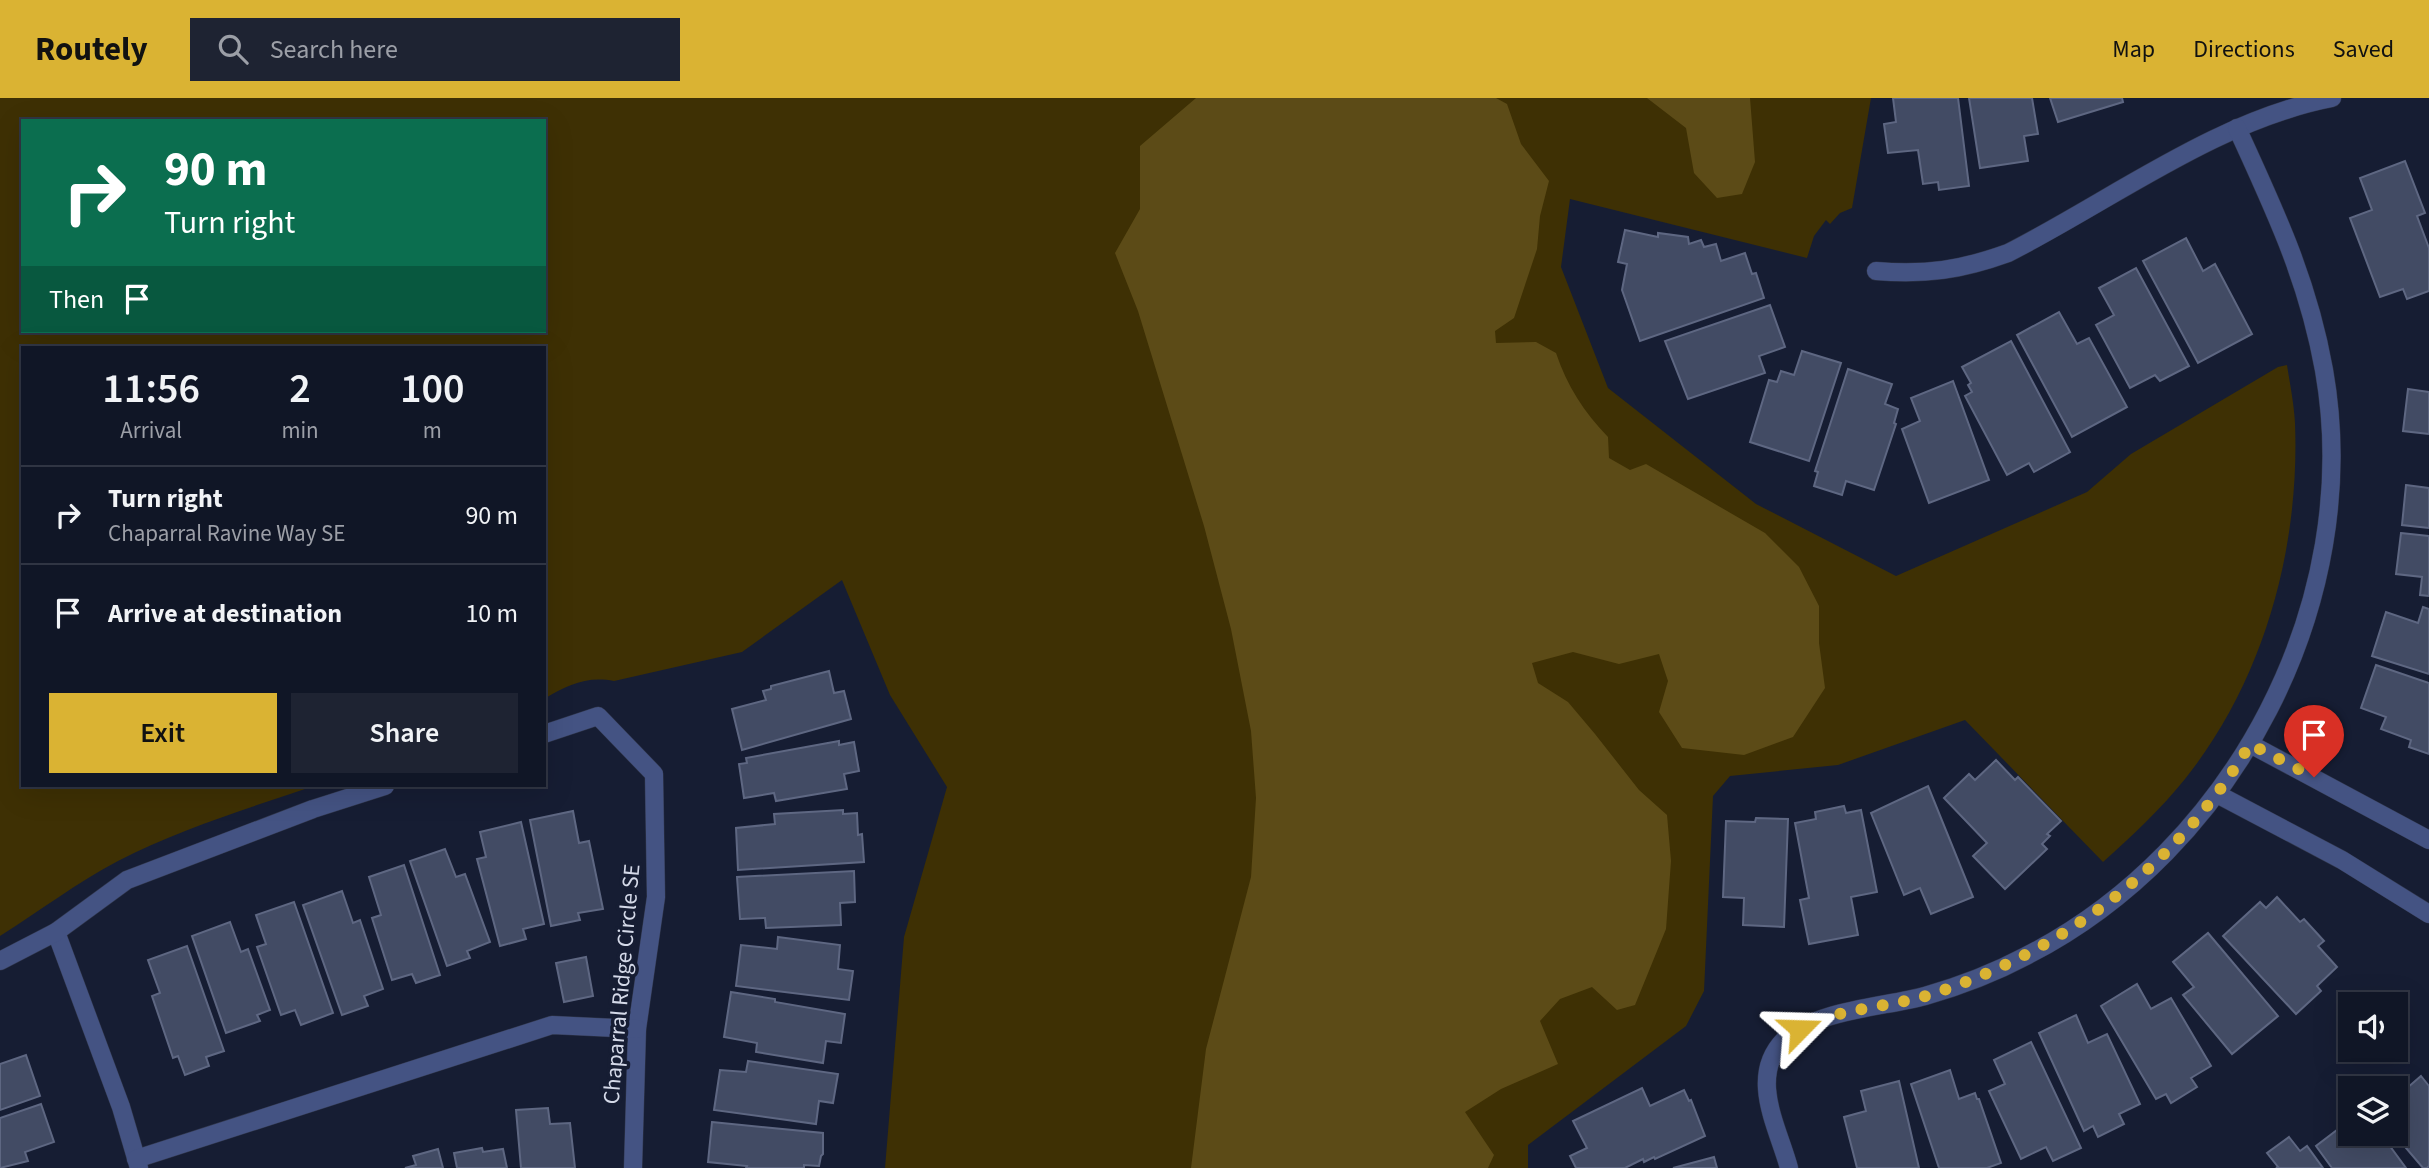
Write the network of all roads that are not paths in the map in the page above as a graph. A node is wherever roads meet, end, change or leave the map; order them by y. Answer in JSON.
{"nodes":[{"id":1,"x":2332,"y":98,"type":"edge"},
{"id":2,"x":2237,"y":128,"type":"junction"},
{"id":3,"x":1876,"y":271,"type":"dead end"},
{"id":4,"x":546,"y":733,"type":"edge"},
{"id":5,"x":2250,"y":744,"type":"junction"},
{"id":6,"x":382,"y":787,"type":"edge"},
{"id":7,"x":2217,"y":794,"type":"junction"},
{"id":8,"x":2429,"y":840,"type":"edge"},
{"id":9,"x":2429,"y":914,"type":"edge"},
{"id":10,"x":56,"y":932,"type":"junction"},
{"id":11,"x":0,"y":961,"type":"edge"},
{"id":12,"x":637,"y":1029,"type":"junction"},
{"id":13,"x":137,"y":1164,"type":"edge"},
{"id":14,"x":633,"y":1168,"type":"edge"},
{"id":15,"x":1789,"y":1168,"type":"edge"}],
"edges":[{"from":1,"to":2,"type":"street"},
{"from":2,"to":3,"type":"street"},
{"from":2,"to":5,"type":"street"},
{"from":4,"to":12,"type":"street","name":"Chaparral Ridge Circle SE"},
{"from":5,"to":7,"type":"street"},
{"from":5,"to":8,"type":"street"},
{"from":6,"to":10,"type":"street"},
{"from":7,"to":9,"type":"street"},
{"from":7,"to":15,"type":"street"},
{"from":10,"to":11,"type":"street"},
{"from":10,"to":13,"type":"street"},
{"from":12,"to":13,"type":"street"},
{"from":12,"to":14,"type":"street","name":"Chaparral Ridge Circle SE"}]}
